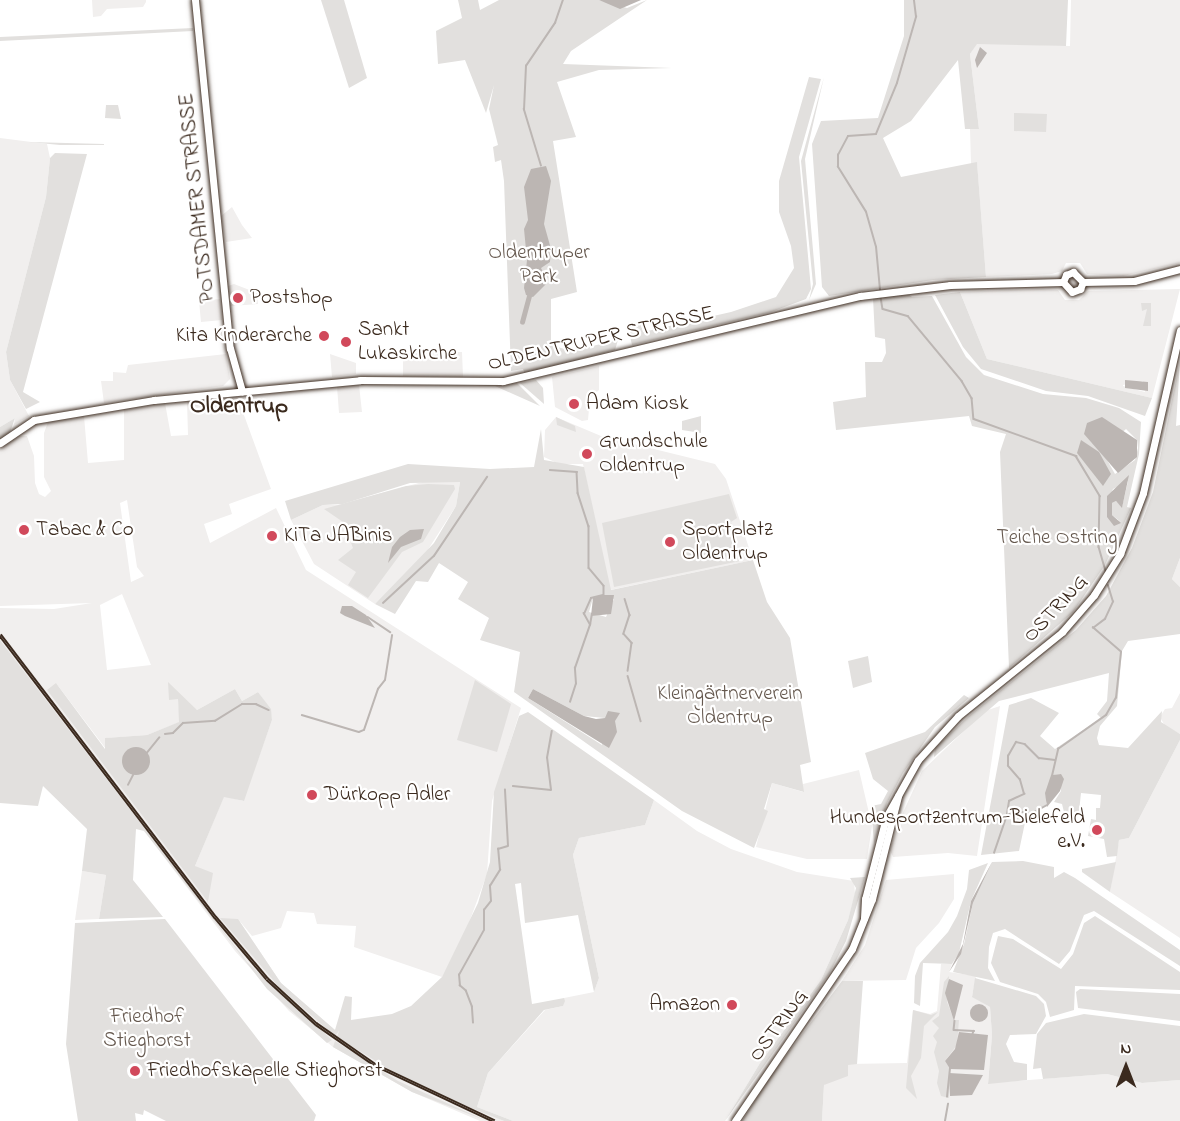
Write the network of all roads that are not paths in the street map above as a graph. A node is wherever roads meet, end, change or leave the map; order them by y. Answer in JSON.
{"nodes":[{"id":1,"x":195,"y":0,"type":"edge"},
{"id":2,"x":1180,"y":269,"type":"edge"},
{"id":3,"x":1063,"y":282,"type":"junction"},
{"id":4,"x":1083,"y":282,"type":"junction"},
{"id":5,"x":1180,"y":330,"type":"edge"},
{"id":6,"x":242,"y":391,"type":"junction"},
{"id":7,"x":0,"y":443,"type":"edge"},
{"id":8,"x":735,"y":1121,"type":"edge"}],
"edges":[{"from":1,"to":6,"type":"street","name":"POTSDAMER STRASSE"},
{"from":2,"to":4,"type":"street"},
{"from":3,"to":4,"type":"street"},
{"from":3,"to":4,"type":"street"},
{"from":3,"to":6,"type":"street","name":"OLDENTRUPER STRASSE"},
{"from":5,"to":8,"type":"street","name":"OSTRING"},
{"from":6,"to":7,"type":"street","name":"OLDENTRUPER STRASSE"}]}
